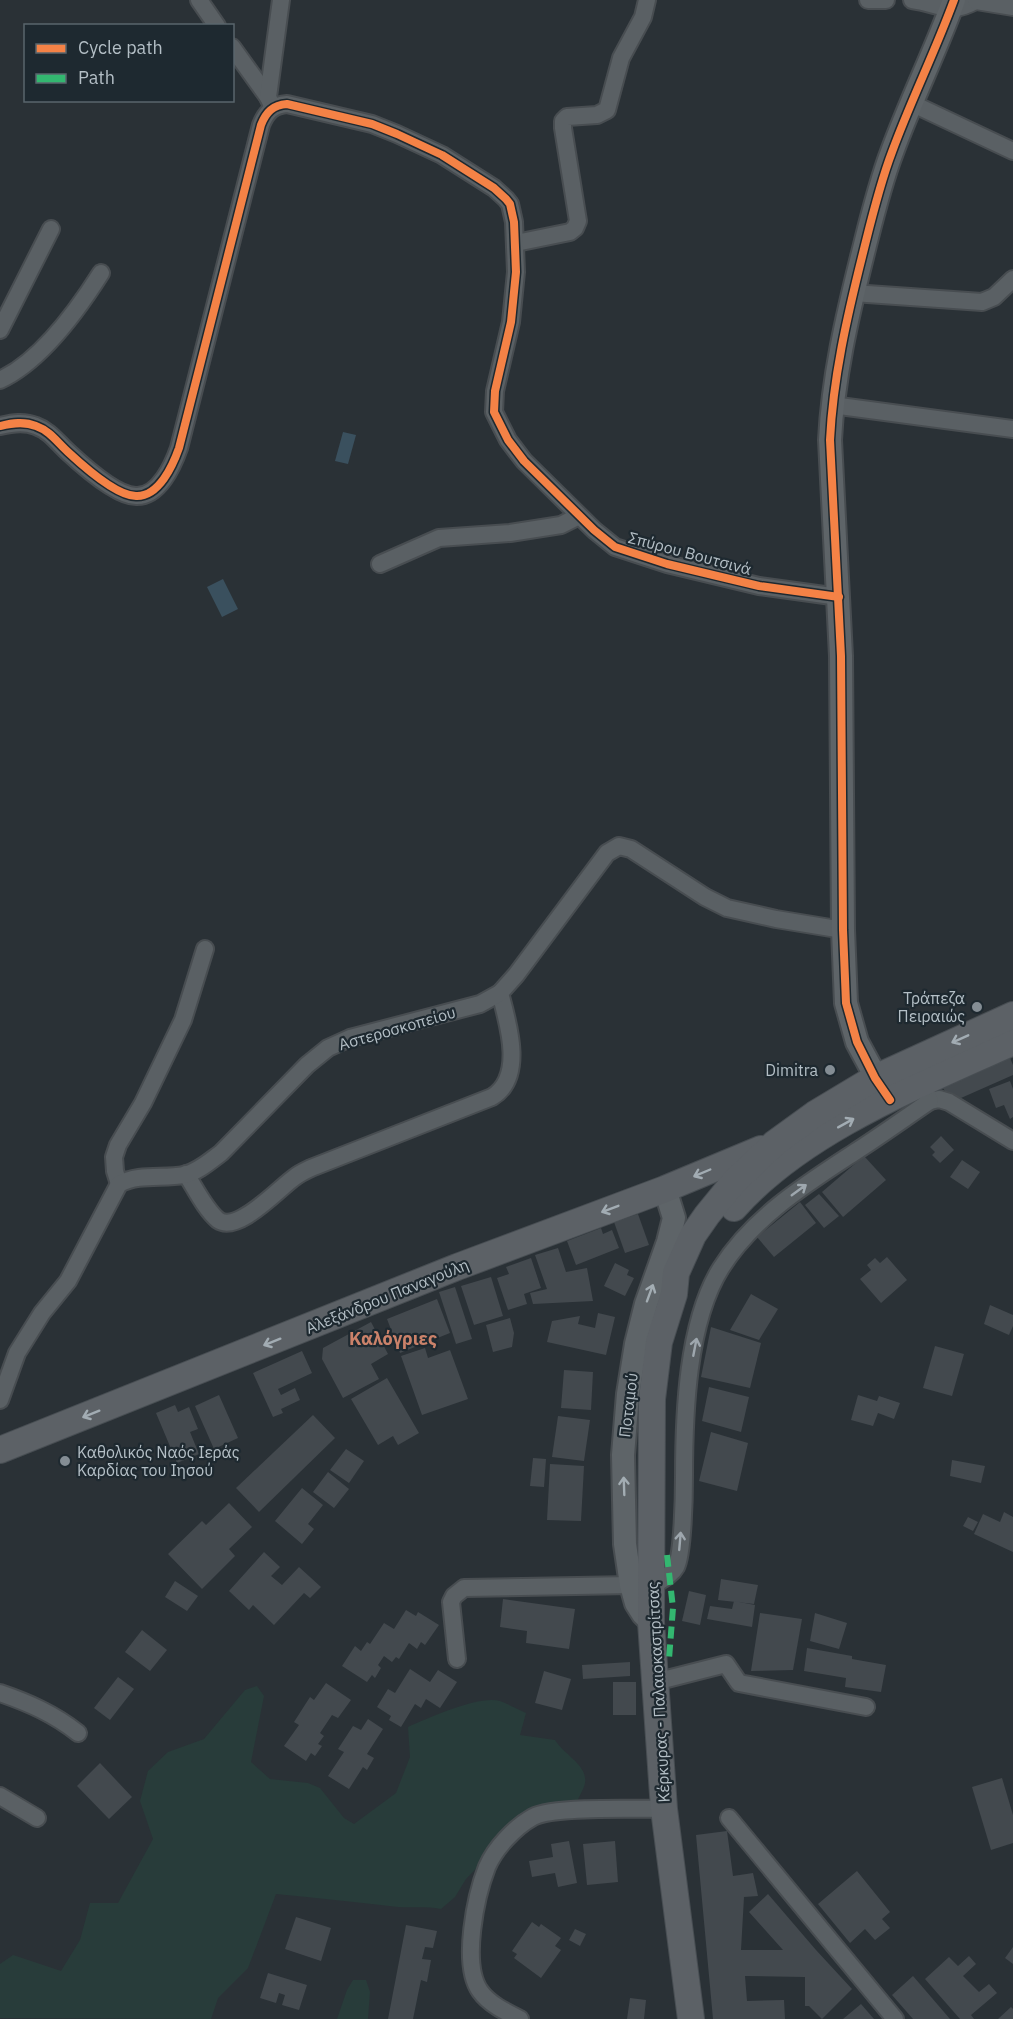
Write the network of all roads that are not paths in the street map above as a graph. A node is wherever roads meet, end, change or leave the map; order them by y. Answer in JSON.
{"nodes":[{"id":1,"x":199,"y":0,"type":"edge"},
{"id":2,"x":281,"y":0,"type":"edge"},
{"id":3,"x":647,"y":0,"type":"edge"},
{"id":4,"x":868,"y":0,"type":"edge"},
{"id":5,"x":886,"y":0,"type":"edge"},
{"id":6,"x":912,"y":0,"type":"edge"},
{"id":7,"x":964,"y":3,"type":"edge"},
{"id":8,"x":1013,"y":6,"type":"edge"},
{"id":9,"x":216,"y":24,"type":"edge"},
{"id":10,"x":234,"y":50,"type":"edge"},
{"id":11,"x":270,"y":102,"type":"junction"},
{"id":12,"x":911,"y":104,"type":"junction"},
{"id":13,"x":1013,"y":151,"type":"edge"},
{"id":14,"x":51,"y":229,"type":"dead end"},
{"id":15,"x":516,"y":243,"type":"junction"},
{"id":16,"x":101,"y":273,"type":"dead end"},
{"id":17,"x":1013,"y":279,"type":"edge"},
{"id":18,"x":853,"y":293,"type":"junction"},
{"id":19,"x":0,"y":330,"type":"edge"},
{"id":20,"x":0,"y":380,"type":"edge"},
{"id":21,"x":832,"y":405,"type":"junction"},
{"id":22,"x":0,"y":426,"type":"edge"},
{"id":23,"x":1013,"y":429,"type":"edge"},
{"id":24,"x":579,"y":516,"type":"junction"},
{"id":25,"x":380,"y":564,"type":"dead end"},
{"id":26,"x":838,"y":597,"type":"junction"},
{"id":27,"x":843,"y":930,"type":"junction"},
{"id":28,"x":205,"y":949,"type":"dead end"},
{"id":29,"x":500,"y":993,"type":"junction"},
{"id":30,"x":1013,"y":1015,"type":"edge"},
{"id":31,"x":1013,"y":1042,"type":"edge"},
{"id":32,"x":875,"y":1078,"type":"junction"},
{"id":33,"x":926,"y":1092,"type":"junction"},
{"id":34,"x":890,"y":1100,"type":"junction"},
{"id":35,"x":1013,"y":1141,"type":"edge"},
{"id":36,"x":775,"y":1143,"type":"junction"},
{"id":37,"x":186,"y":1174,"type":"junction"},
{"id":38,"x":119,"y":1184,"type":"junction"},
{"id":39,"x":665,"y":1189,"type":"junction"},
{"id":40,"x":674,"y":1294,"type":"junction"},
{"id":41,"x":0,"y":1400,"type":"edge"},
{"id":42,"x":0,"y":1450,"type":"edge"},
{"id":43,"x":641,"y":1586,"type":"junction"},
{"id":44,"x":457,"y":1659,"type":"dead end"},
{"id":45,"x":655,"y":1682,"type":"junction"},
{"id":46,"x":0,"y":1693,"type":"edge"},
{"id":47,"x":866,"y":1707,"type":"dead end"},
{"id":48,"x":78,"y":1733,"type":"dead end"},
{"id":49,"x":0,"y":1796,"type":"edge"},
{"id":50,"x":664,"y":1809,"type":"junction"},
{"id":51,"x":38,"y":1818,"type":"dead end"},
{"id":52,"x":729,"y":1818,"type":"dead end"},
{"id":53,"x":520,"y":2019,"type":"edge"},
{"id":54,"x":691,"y":2019,"type":"edge"},
{"id":55,"x":895,"y":2019,"type":"edge"}],
"edges":[{"from":1,"to":9,"type":"street"},
{"from":2,"to":11,"type":"street"},
{"from":3,"to":15,"type":"street"},
{"from":4,"to":5,"type":"street"},
{"from":6,"to":7,"type":"street"},
{"from":7,"to":8,"type":"street"},
{"from":7,"to":12,"type":"street"},
{"from":10,"to":11,"type":"street"},
{"from":11,"to":15,"type":"street","name":"Σπύρου Βουτσινά"},
{"from":11,"to":22,"type":"street"},
{"from":12,"to":13,"type":"street"},
{"from":12,"to":18,"type":"street"},
{"from":14,"to":19,"type":"street"},
{"from":15,"to":24,"type":"street","name":"Σπύρου Βουτσινά"},
{"from":16,"to":20,"type":"street"},
{"from":17,"to":18,"type":"street"},
{"from":18,"to":21,"type":"street"},
{"from":21,"to":23,"type":"street"},
{"from":21,"to":26,"type":"street"},
{"from":24,"to":25,"type":"street"},
{"from":24,"to":26,"type":"street","name":"Σπύρου Βουτσινά"},
{"from":26,"to":27,"type":"street"},
{"from":27,"to":29,"type":"street","name":"Αστεροσκοπείου"},
{"from":27,"to":32,"type":"street"},
{"from":28,"to":38,"type":"street"},
{"from":29,"to":37,"type":"street","name":"Αστεροσκοπείου"},
{"from":29,"to":37,"type":"street"},
{"from":30,"to":32,"type":"main road","name":"Κέρκυρας - Παλαιοκαστρίτσας","one_way":true},
{"from":31,"to":33,"type":"main road","name":"Κέρκυρας - Παλαιοκαστρίτσας"},
{"from":32,"to":34,"type":"street"},
{"from":32,"to":36,"type":"main road","name":"Κέρκυρας - Παλαιοκαστρίτσας"},
{"from":33,"to":34,"type":"main road","name":"Κέρκυρας - Παλαιοκαστρίτσας"},
{"from":33,"to":35,"type":"street"},
{"from":43,"to":33,"type":"street","one_way":true},
{"from":40,"to":34,"type":"main road","name":"Κέρκυρας - Παλαιοκαστρίτσας","one_way":true},
{"from":36,"to":39,"type":"main road","name":"Αλεξάνδρου Παναγούλη","one_way":true},
{"from":36,"to":40,"type":"main road","name":"Κέρκυρας - Παλαιοκαστρίτσας"},
{"from":37,"to":38,"type":"street","name":"Αστεροσκοπείου"},
{"from":38,"to":41,"type":"street"},
{"from":39,"to":42,"type":"main road","name":"Αλεξάνδρου Παναγούλη","one_way":true},
{"from":43,"to":39,"type":"street","name":"Ποταμού","one_way":true},
{"from":40,"to":43,"type":"main road","name":"Κέρκυρας - Παλαιοκαστρίτσας"},
{"from":43,"to":44,"type":"street"},
{"from":43,"to":45,"type":"main road","name":"Κέρκυρας - Παλαιοκαστρίτσας"},
{"from":45,"to":47,"type":"street"},
{"from":45,"to":50,"type":"main road","name":"Κέρκυρας - Παλαιοκαστρίτσας"},
{"from":46,"to":48,"type":"street"},
{"from":49,"to":51,"type":"street"},
{"from":50,"to":53,"type":"street"},
{"from":50,"to":54,"type":"main road","name":"Κέρκυρας - Παλαιοκαστρίτσας"},
{"from":52,"to":55,"type":"street"}]}
